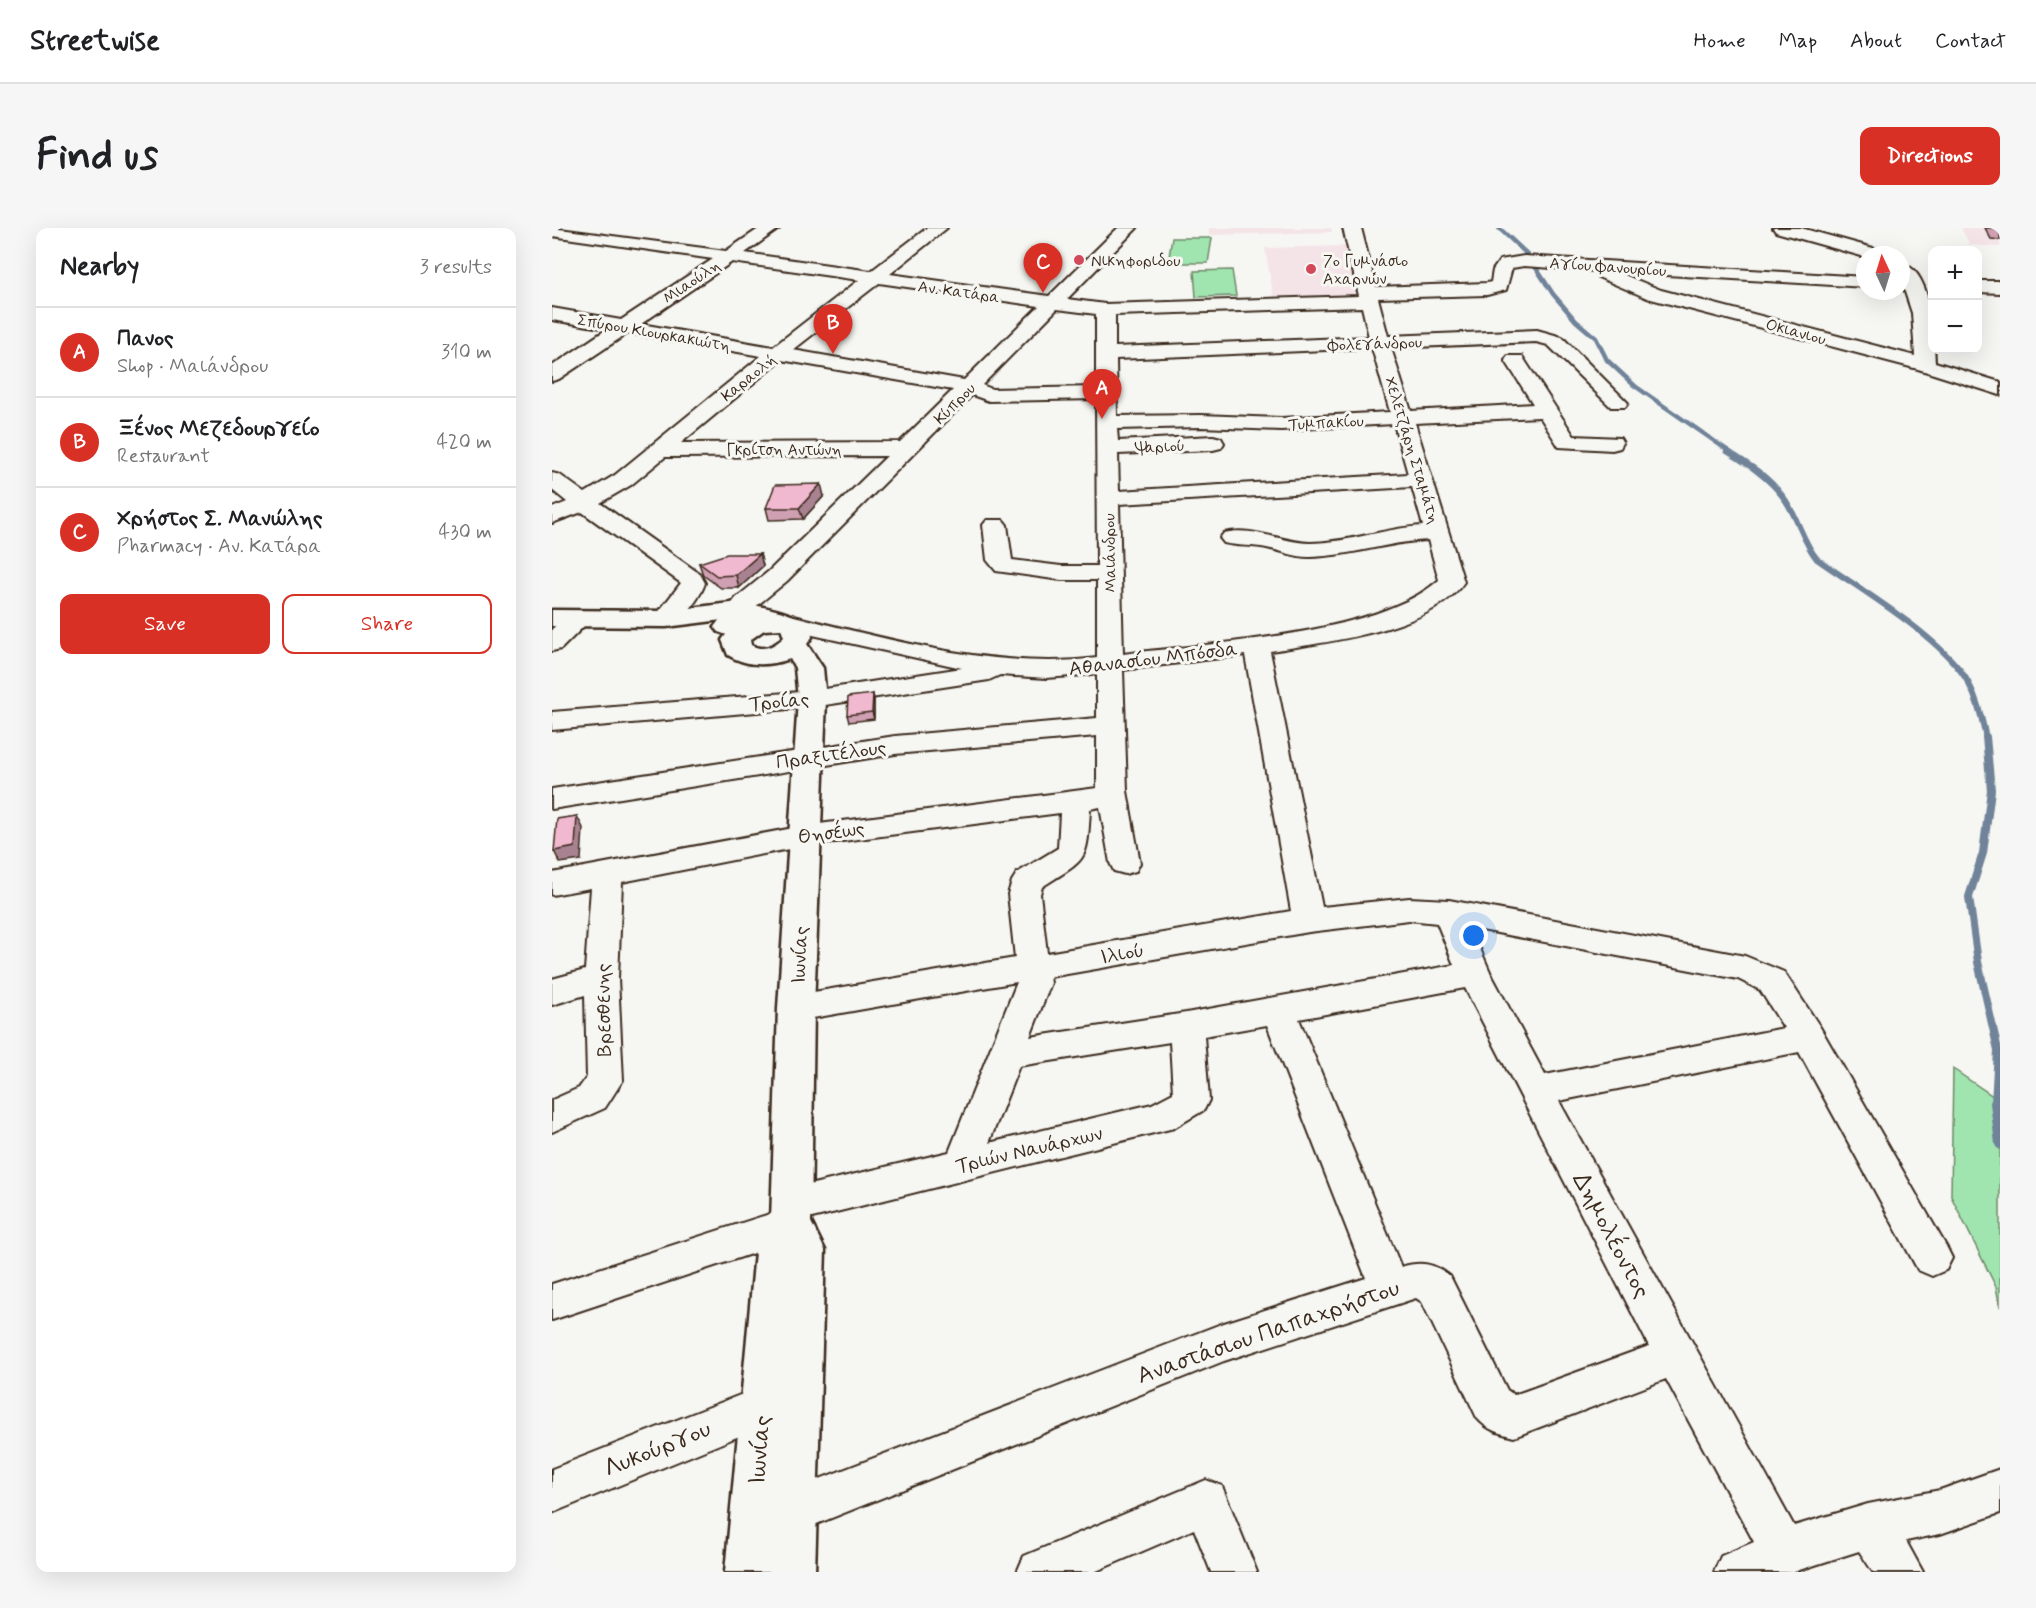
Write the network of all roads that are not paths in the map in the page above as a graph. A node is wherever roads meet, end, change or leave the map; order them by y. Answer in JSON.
{"nodes":[{"id":1,"x":771,"y":228,"type":"edge"},
{"id":2,"x":938,"y":228,"type":"edge"},
{"id":3,"x":1128,"y":228,"type":"edge"},
{"id":4,"x":1352,"y":228,"type":"edge"},
{"id":5,"x":1782,"y":228,"type":"edge"},
{"id":6,"x":552,"y":231,"type":"edge"},
{"id":7,"x":1856,"y":249,"type":"edge"},
{"id":8,"x":726,"y":257,"type":"junction"},
{"id":9,"x":1599,"y":265,"type":"junction"},
{"id":10,"x":873,"y":278,"type":"junction"},
{"id":11,"x":1856,"y":281,"type":"edge"},
{"id":12,"x":1910,"y":285,"type":"edge"},
{"id":13,"x":1928,"y":286,"type":"edge"},
{"id":14,"x":1982,"y":287,"type":"edge"},
{"id":15,"x":2000,"y":287,"type":"edge"},
{"id":16,"x":1910,"y":290,"type":"edge"},
{"id":17,"x":1369,"y":297,"type":"junction"},
{"id":18,"x":1050,"y":304,"type":"junction"},
{"id":19,"x":1105,"y":310,"type":"junction"},
{"id":20,"x":552,"y":314,"type":"edge"},
{"id":21,"x":623,"y":326,"type":"junction"},
{"id":22,"x":1380,"y":343,"type":"junction"},
{"id":23,"x":776,"y":354,"type":"junction"},
{"id":24,"x":1106,"y":354,"type":"junction"},
{"id":25,"x":1515,"y":360,"type":"dead end"},
{"id":26,"x":1925,"y":365,"type":"junction"},
{"id":27,"x":552,"y":375,"type":"edge"},
{"id":28,"x":970,"y":387,"type":"junction"},
{"id":29,"x":2000,"y":389,"type":"edge"},
{"id":30,"x":1106,"y":393,"type":"junction"},
{"id":31,"x":1618,"y":403,"type":"dead end"},
{"id":32,"x":1545,"y":410,"type":"junction"},
{"id":33,"x":1402,"y":419,"type":"junction"},
{"id":34,"x":1107,"y":423,"type":"junction"},
{"id":35,"x":1213,"y":441,"type":"junction"},
{"id":36,"x":1612,"y":443,"type":"dead end"},
{"id":37,"x":1107,"y":448,"type":"junction"},
{"id":38,"x":908,"y":449,"type":"junction"},
{"id":39,"x":660,"y":450,"type":"junction"},
{"id":40,"x":552,"y":480,"type":"edge"},
{"id":41,"x":1423,"y":480,"type":"junction"},
{"id":42,"x":1108,"y":498,"type":"junction"},
{"id":43,"x":584,"y":503,"type":"junction"},
{"id":44,"x":552,"y":516,"type":"edge"},
{"id":45,"x":994,"y":525,"type":"dead end"},
{"id":46,"x":1438,"y":533,"type":"junction"},
{"id":47,"x":1232,"y":538,"type":"dead end"},
{"id":48,"x":1109,"y":573,"type":"junction"},
{"id":49,"x":1440,"y":598,"type":"joint"},
{"id":50,"x":565,"y":618,"type":"edge"},
{"id":51,"x":666,"y":619,"type":"junction"},
{"id":52,"x":759,"y":630,"type":"junction"},
{"id":53,"x":552,"y":643,"type":"edge"},
{"id":54,"x":1256,"y":645,"type":"junction"},
{"id":55,"x":1110,"y":663,"type":"junction"},
{"id":56,"x":1004,"y":668,"type":"junction"},
{"id":57,"x":812,"y":692,"type":"junction"},
{"id":58,"x":552,"y":721,"type":"edge"},
{"id":59,"x":1111,"y":726,"type":"junction"},
{"id":60,"x":811,"y":756,"type":"junction"},
{"id":61,"x":1112,"y":793,"type":"junction"},
{"id":62,"x":552,"y":799,"type":"edge"},
{"id":63,"x":1076,"y":799,"type":"junction"},
{"id":64,"x":804,"y":836,"type":"junction"},
{"id":65,"x":1125,"y":863,"type":"dead end"},
{"id":66,"x":607,"y":873,"type":"junction"},
{"id":67,"x":552,"y":884,"type":"edge"},
{"id":68,"x":1449,"y":912,"type":"junction"},
{"id":69,"x":1309,"y":920,"type":"junction"},
{"id":70,"x":1032,"y":969,"type":"junction"},
{"id":71,"x":1474,"y":974,"type":"junction"},
{"id":72,"x":601,"y":978,"type":"junction"},
{"id":73,"x":552,"y":992,"type":"edge"},
{"id":74,"x":796,"y":1008,"type":"junction"},
{"id":75,"x":1278,"y":1010,"type":"junction"},
{"id":76,"x":1186,"y":1026,"type":"junction"},
{"id":77,"x":1808,"y":1037,"type":"junction"},
{"id":78,"x":1007,"y":1054,"type":"junction"},
{"id":79,"x":1536,"y":1091,"type":"junction"},
{"id":80,"x":552,"y":1117,"type":"edge"},
{"id":81,"x":962,"y":1165,"type":"junction"},
{"id":82,"x":791,"y":1215,"type":"junction"},
{"id":83,"x":1932,"y":1258,"type":"dead end"},
{"id":84,"x":1390,"y":1288,"type":"junction"},
{"id":85,"x":552,"y":1302,"type":"edge"},
{"id":86,"x":1676,"y":1356,"type":"junction"},
{"id":87,"x":763,"y":1406,"type":"junction"},
{"id":88,"x":552,"y":1491,"type":"edge"},
{"id":89,"x":2000,"y":1491,"type":"edge"},
{"id":90,"x":794,"y":1511,"type":"junction"},
{"id":91,"x":1868,"y":1526,"type":"junction"},
{"id":92,"x":1784,"y":1552,"type":"junction"},
{"id":93,"x":749,"y":1572,"type":"edge"},
{"id":94,"x":791,"y":1572,"type":"edge"},
{"id":95,"x":1040,"y":1572,"type":"edge"},
{"id":96,"x":1234,"y":1572,"type":"edge"},
{"id":97,"x":1737,"y":1572,"type":"edge"},
{"id":98,"x":1900,"y":1572,"type":"edge"}],
"edges":[{"from":1,"to":8,"type":"street","name":"Μιαούλη"},
{"from":2,"to":10,"type":"street","name":"Καραολή"},
{"from":3,"to":18,"type":"street","name":"Κύπρου"},
{"from":4,"to":17,"type":"street","name":"Χελετζάρη Σταμάτη"},
{"from":5,"to":7,"type":"street"},
{"from":6,"to":8,"type":"street","name":"Αν. Κατάρα"},
{"from":8,"to":10,"type":"street","name":"Αν. Κατάρα"},
{"from":8,"to":21,"type":"street","name":"Μιαούλη"},
{"from":9,"to":11,"type":"street","name":"Αγίου Φανουρίου"},
{"from":9,"to":17,"type":"street","name":"Αγίου Φανουρίου"},
{"from":9,"to":26,"type":"street","name":"Οκιανιου"},
{"from":10,"to":18,"type":"street","name":"Αν. Κατάρα"},
{"from":10,"to":23,"type":"street","name":"Καραολή"},
{"from":12,"to":13,"type":"street"},
{"from":14,"to":15,"type":"street"},
{"from":16,"to":26,"type":"street"},
{"from":17,"to":19,"type":"street","name":"Αν. Κατάρα"},
{"from":17,"to":22,"type":"street","name":"Χελετζάρη Σταμάτη"},
{"from":18,"to":19,"type":"street","name":"Αν. Κατάρα"},
{"from":18,"to":28,"type":"street","name":"Κύπρου"},
{"from":19,"to":24,"type":"street","name":"Μαιάνδρου"},
{"from":20,"to":21,"type":"street","name":"Σπύρου Κιουρκακιώτη"},
{"from":21,"to":23,"type":"street","name":"Σπύρου Κιουρκακιώτη"},
{"from":21,"to":27,"type":"street","name":"Μιαούλη"},
{"from":22,"to":24,"type":"street","name":"Φολεγάνδρου"},
{"from":22,"to":31,"type":"street","name":"Φολεγάνδρου"},
{"from":22,"to":33,"type":"street","name":"Χελετζάρη Σταμάτη"},
{"from":23,"to":28,"type":"street","name":"Σπύρου Κιουρκακιώτη"},
{"from":23,"to":39,"type":"street","name":"Καραολή"},
{"from":24,"to":30,"type":"street","name":"Μαιάνδρου"},
{"from":25,"to":32,"type":"street"},
{"from":26,"to":29,"type":"street","name":"Οκιανιου"},
{"from":28,"to":30,"type":"street","name":"Σπύρου Κιουρκακιώτη"},
{"from":28,"to":38,"type":"street","name":"Κύπρου"},
{"from":30,"to":34,"type":"street","name":"Μαιάνδρου"},
{"from":32,"to":33,"type":"street","name":"Τυμπακίου"},
{"from":32,"to":36,"type":"street"},
{"from":33,"to":35,"type":"street","name":"Τυμπακίου"},
{"from":33,"to":41,"type":"street","name":"Χελετζάρη Σταμάτη"},
{"from":34,"to":35,"type":"street","name":"Τυμπακίου"},
{"from":34,"to":37,"type":"street","name":"Μαιάνδρου"},
{"from":35,"to":37,"type":"street","name":"Ψαριού"},
{"from":37,"to":42,"type":"street","name":"Μαιάνδρου"},
{"from":38,"to":39,"type":"street","name":"Γκρίτση Αντώνη"},
{"from":38,"to":52,"type":"street","name":"Κύπρου"},
{"from":39,"to":43,"type":"street","name":"Καραολή"},
{"from":40,"to":43,"type":"street"},
{"from":41,"to":42,"type":"street"},
{"from":41,"to":46,"type":"street","name":"Χελετζάρη Σταμάτη"},
{"from":42,"to":48,"type":"street","name":"Μαιάνδρου"},
{"from":43,"to":44,"type":"street","name":"Καραολή"},
{"from":43,"to":51,"type":"street"},
{"from":45,"to":48,"type":"street"},
{"from":46,"to":47,"type":"street"},
{"from":46,"to":49,"type":"street","name":"Χελετζάρη Σταμάτη"},
{"from":48,"to":55,"type":"street","name":"Μαιάνδρου"},
{"from":49,"to":54,"type":"street","name":"Αθανασίου Μπόσδα"},
{"from":50,"to":51,"type":"main road","name":"Αθανασίου Μπόσδα"},
{"from":50,"to":53,"type":"street"},
{"from":51,"to":52,"type":"main road","name":"Αθανασίου Μπόσδα"},
{"from":52,"to":56,"type":"street","name":"Αθανασίου Μπόσδα"},
{"from":52,"to":57,"type":"main road"},
{"from":52,"to":57,"type":"main road","name":"Ιωνίας"},
{"from":54,"to":55,"type":"street","name":"Αθανασίου Μπόσδα"},
{"from":54,"to":69,"type":"street"},
{"from":55,"to":56,"type":"street","name":"Αθανασίου Μπόσδα"},
{"from":55,"to":59,"type":"street","name":"Μαιάνδρου"},
{"from":56,"to":57,"type":"street","name":"Τροίας"},
{"from":57,"to":58,"type":"street","name":"Τροίας"},
{"from":57,"to":60,"type":"main road","name":"Ιωνίας"},
{"from":59,"to":60,"type":"street","name":"Πραξιτέλους"},
{"from":59,"to":61,"type":"street","name":"Μαιάνδρου"},
{"from":60,"to":62,"type":"street","name":"Πραξιτέλους"},
{"from":60,"to":64,"type":"main road","name":"Ιωνίας"},
{"from":61,"to":63,"type":"street","name":"Θησέως"},
{"from":61,"to":65,"type":"street","name":"Μαιάνδρου"},
{"from":63,"to":64,"type":"street","name":"Θησέως"},
{"from":63,"to":70,"type":"street"},
{"from":64,"to":66,"type":"street","name":"Θησέως"},
{"from":64,"to":74,"type":"main road","name":"Ιωνίας"},
{"from":66,"to":67,"type":"street","name":"Θησέως"},
{"from":66,"to":72,"type":"street","name":"Βρεσθενης"},
{"from":68,"to":69,"type":"street","name":"Ιλιού"},
{"from":68,"to":71,"type":"street","name":"Δημολέοντος"},
{"from":68,"to":77,"type":"street","name":"Ιλιού"},
{"from":69,"to":70,"type":"street","name":"Ιλιού"},
{"from":70,"to":74,"type":"street","name":"Ιλιού"},
{"from":70,"to":78,"type":"street"},
{"from":71,"to":75,"type":"street"},
{"from":71,"to":79,"type":"street","name":"Δημολέοντος"},
{"from":72,"to":73,"type":"street"},
{"from":72,"to":80,"type":"street","name":"Βρεσθενης"},
{"from":74,"to":82,"type":"main road","name":"Ιωνίας"},
{"from":75,"to":76,"type":"street"},
{"from":75,"to":84,"type":"street"},
{"from":76,"to":78,"type":"street"},
{"from":76,"to":81,"type":"street","name":"Τριών Ναυάρχων"},
{"from":77,"to":79,"type":"street"},
{"from":77,"to":83,"type":"street","name":"Ιλιού"},
{"from":78,"to":81,"type":"street"},
{"from":79,"to":86,"type":"street","name":"Δημολέοντος"},
{"from":81,"to":82,"type":"street","name":"Τριών Ναυάρχων"},
{"from":82,"to":85,"type":"street","name":"Τριών Ναυάρχων"},
{"from":82,"to":87,"type":"main road","name":"Ιωνίας"},
{"from":82,"to":90,"type":"main road","name":"Ιωνίας"},
{"from":84,"to":86,"type":"street","name":"Αναστάσιου Παπαχρήστου"},
{"from":84,"to":90,"type":"street","name":"Αναστάσιου Παπαχρήστου"},
{"from":86,"to":92,"type":"street","name":"Δημολέοντος"},
{"from":87,"to":88,"type":"street","name":"Λυκούργου"},
{"from":87,"to":93,"type":"main road","name":"Ιωνίας"},
{"from":89,"to":91,"type":"street"},
{"from":90,"to":94,"type":"main road","name":"Ιωνίας"},
{"from":91,"to":92,"type":"street"},
{"from":91,"to":98,"type":"street"},
{"from":92,"to":97,"type":"street"},
{"from":95,"to":96,"type":"street"}]}
